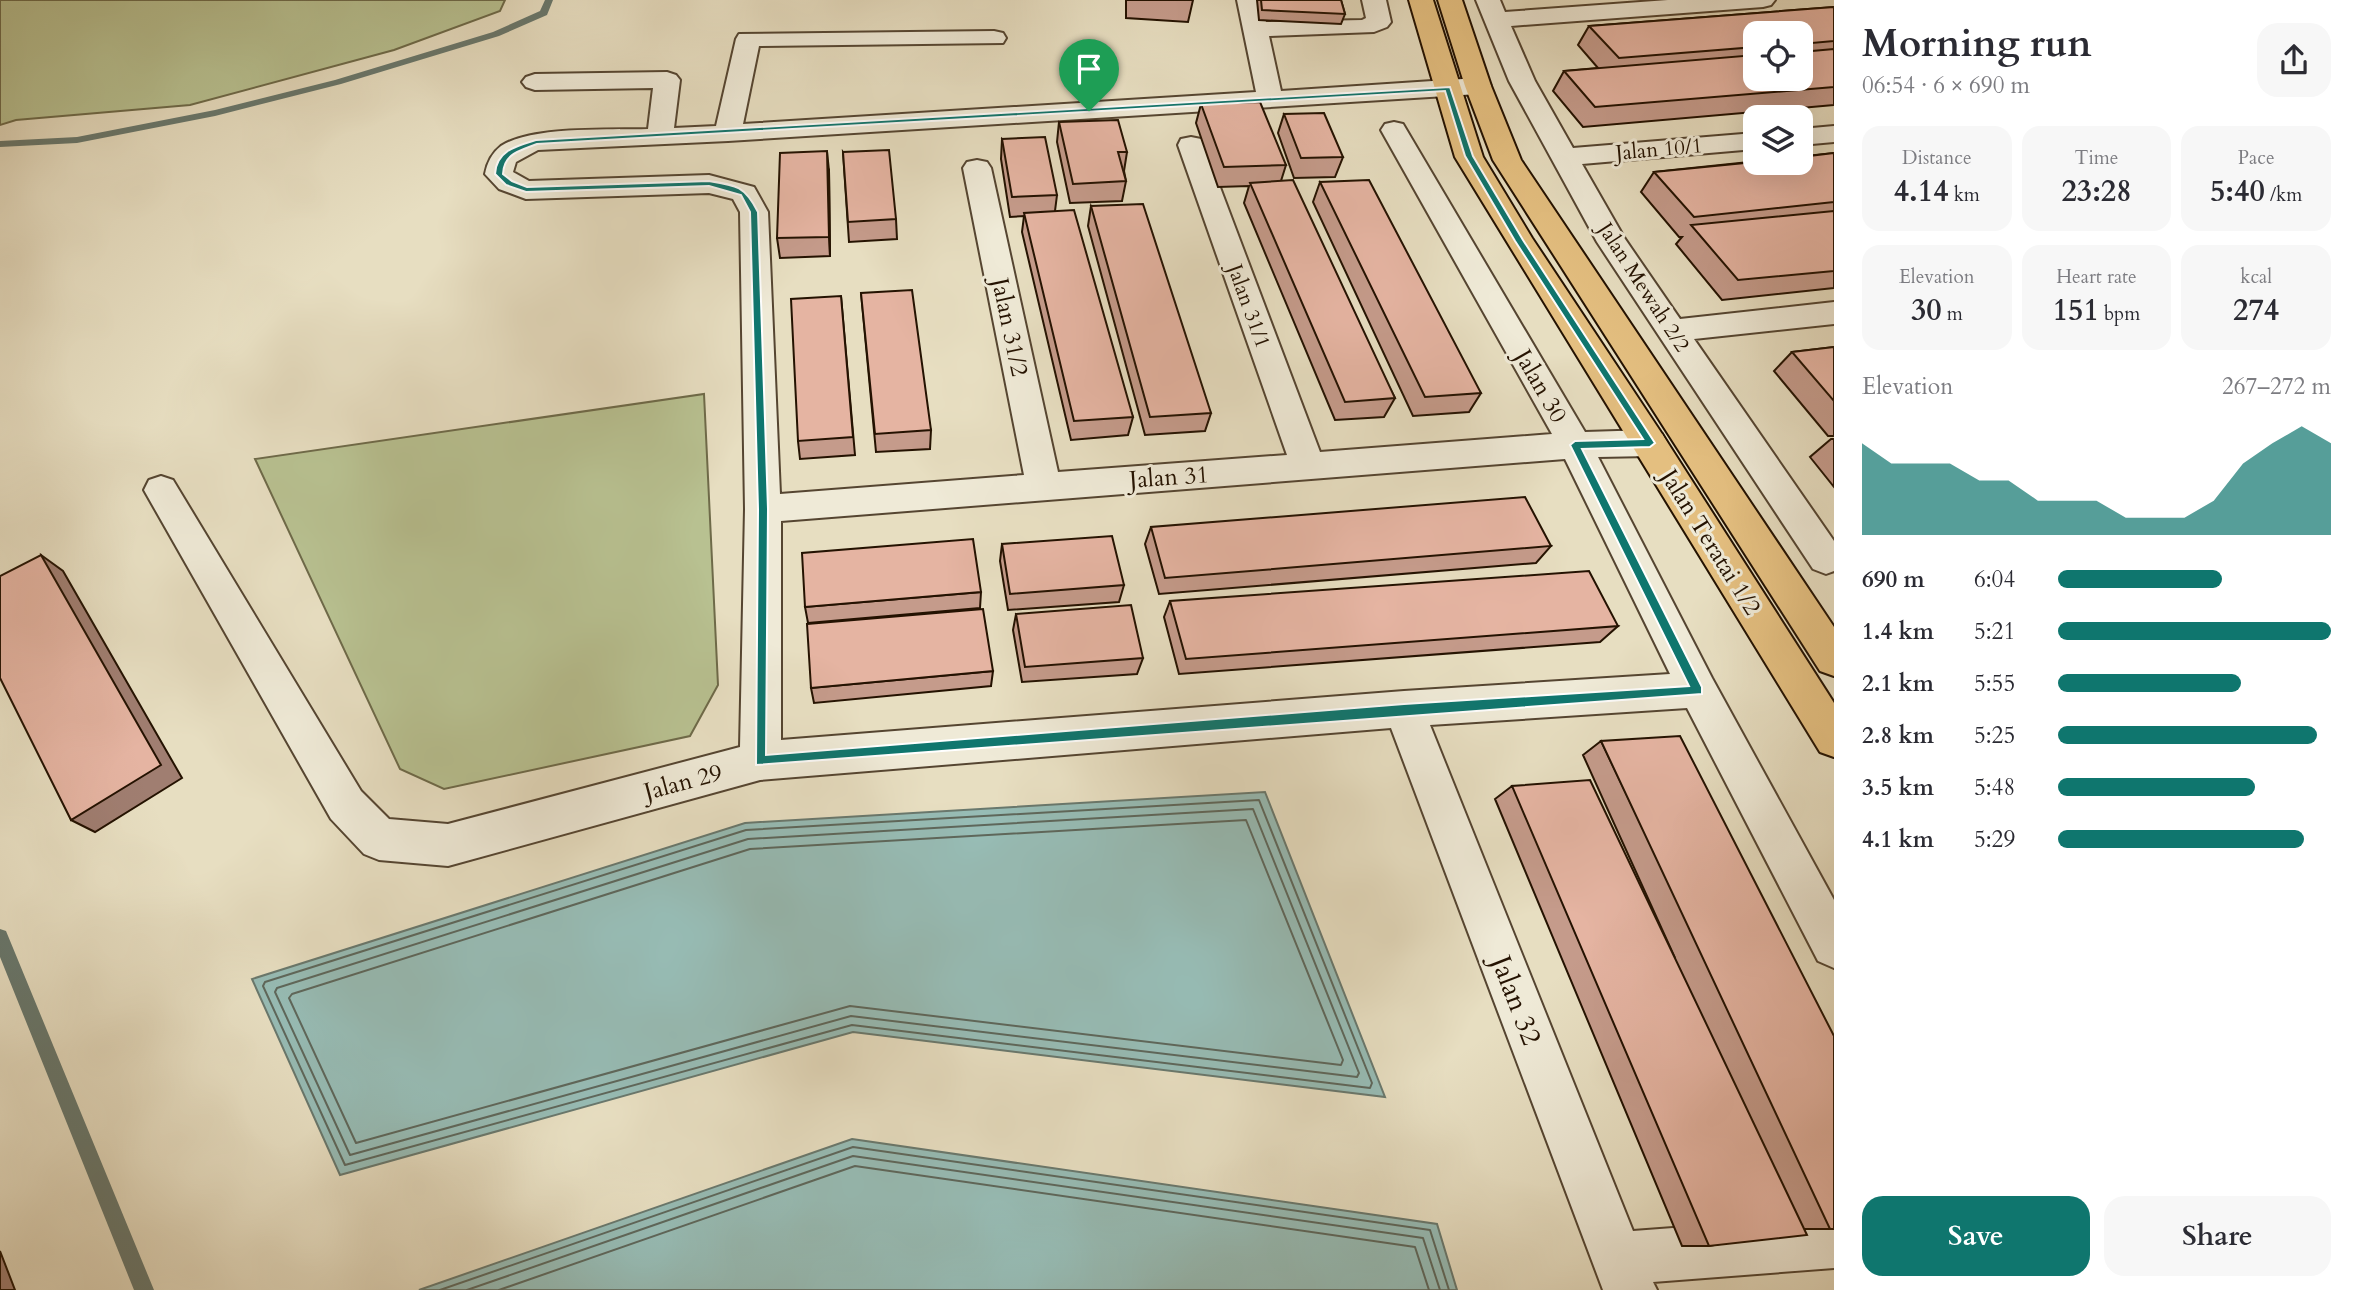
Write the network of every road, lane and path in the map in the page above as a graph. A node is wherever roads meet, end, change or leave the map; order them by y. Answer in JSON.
{"nodes":[{"id":1,"x":1249,"y":0,"type":"edge"},
{"id":2,"x":1374,"y":0,"type":"edge"},
{"id":3,"x":1421,"y":0,"type":"edge"},
{"id":4,"x":1450,"y":0,"type":"edge"},
{"id":5,"x":1763,"y":0,"type":"edge"},
{"id":6,"x":1492,"y":10,"type":"edge"},
{"id":7,"x":1254,"y":29,"type":"junction"},
{"id":8,"x":994,"y":38,"type":"dead end"},
{"id":9,"x":535,"y":82,"type":"dead end"},
{"id":10,"x":1463,"y":87,"type":"junction"},
{"id":11,"x":1270,"y":100,"type":"junction"},
{"id":12,"x":1394,"y":130,"type":"dead end"},
{"id":13,"x":728,"y":133,"type":"junction"},
{"id":14,"x":1834,"y":134,"type":"edge"},
{"id":15,"x":660,"y":136,"type":"junction"},
{"id":16,"x":1813,"y":136,"type":"edge"},
{"id":17,"x":1743,"y":142,"type":"edge"},
{"id":18,"x":1191,"y":145,"type":"dead end"},
{"id":19,"x":1563,"y":158,"type":"junction"},
{"id":20,"x":977,"y":168,"type":"dead end"},
{"id":21,"x":1834,"y":313,"type":"edge"},
{"id":22,"x":1672,"y":331,"type":"junction"},
{"id":23,"x":1650,"y":443,"type":"junction"},
{"id":24,"x":1575,"y":445,"type":"junction"},
{"id":25,"x":1308,"y":466,"type":"junction"},
{"id":26,"x":1044,"y":487,"type":"junction"},
{"id":27,"x":161,"y":490,"type":"dead end"},
{"id":28,"x":763,"y":509,"type":"junction"},
{"id":29,"x":1830,"y":558,"type":"edge"},
{"id":30,"x":1773,"y":565,"type":"junction"},
{"id":31,"x":1834,"y":659,"type":"edge"},
{"id":32,"x":1698,"y":690,"type":"junction"},
{"id":33,"x":1404,"y":709,"type":"junction"},
{"id":34,"x":1834,"y":739,"type":"edge"},
{"id":35,"x":760,"y":761,"type":"junction"},
{"id":36,"x":1834,"y":945,"type":"edge"},
{"id":37,"x":1834,"y":1242,"type":"edge"},
{"id":38,"x":1624,"y":1274,"type":"edge"}],
"edges":[{"from":1,"to":7,"type":"street"},
{"from":2,"to":7,"type":"street"},
{"from":3,"to":10,"type":"main road"},
{"from":4,"to":10,"type":"main road"},
{"from":5,"to":6,"type":"street"},
{"from":6,"to":19,"type":"street","name":"Jalan Mewah 2/2"},
{"from":7,"to":11,"type":"street"},
{"from":8,"to":13,"type":"street"},
{"from":9,"to":15,"type":"street"},
{"from":10,"to":11,"type":"street"},
{"from":10,"to":23,"type":"main road","name":"Jalan Teratai 1/2"},
{"from":10,"to":30,"type":"main road","name":"Jalan Teratai 1/2"},
{"from":11,"to":13,"type":"street"},
{"from":12,"to":24,"type":"street","name":"Jalan 30"},
{"from":13,"to":15,"type":"street"},
{"from":14,"to":16,"type":"street"},
{"from":15,"to":28,"type":"street"},
{"from":17,"to":19,"type":"street","name":"Jalan 10/1"},
{"from":18,"to":25,"type":"street","name":"Jalan 31/1"},
{"from":19,"to":22,"type":"street","name":"Jalan Mewah 2/2"},
{"from":20,"to":26,"type":"street","name":"Jalan 31/2"},
{"from":21,"to":22,"type":"street"},
{"from":22,"to":29,"type":"street","name":"Jalan Mewah 2/2"},
{"from":23,"to":24,"type":"street","name":"Jalan 31"},
{"from":23,"to":34,"type":"main road","name":"Jalan Teratai 1/2"},
{"from":24,"to":25,"type":"street","name":"Jalan 31"},
{"from":24,"to":32,"type":"street","name":"Jalan 30"},
{"from":25,"to":26,"type":"street","name":"Jalan 31"},
{"from":26,"to":28,"type":"street","name":"Jalan 31"},
{"from":27,"to":35,"type":"street","name":"Jalan 29"},
{"from":28,"to":35,"type":"street"},
{"from":29,"to":30,"type":"street"},
{"from":30,"to":31,"type":"main road","name":"Jalan Teratai 1/2"},
{"from":32,"to":33,"type":"street","name":"Jalan 29"},
{"from":32,"to":36,"type":"street","name":"Jalan 30"},
{"from":33,"to":35,"type":"street","name":"Jalan 29"},
{"from":33,"to":38,"type":"street","name":"Jalan 32"},
{"from":37,"to":38,"type":"street"}]}
